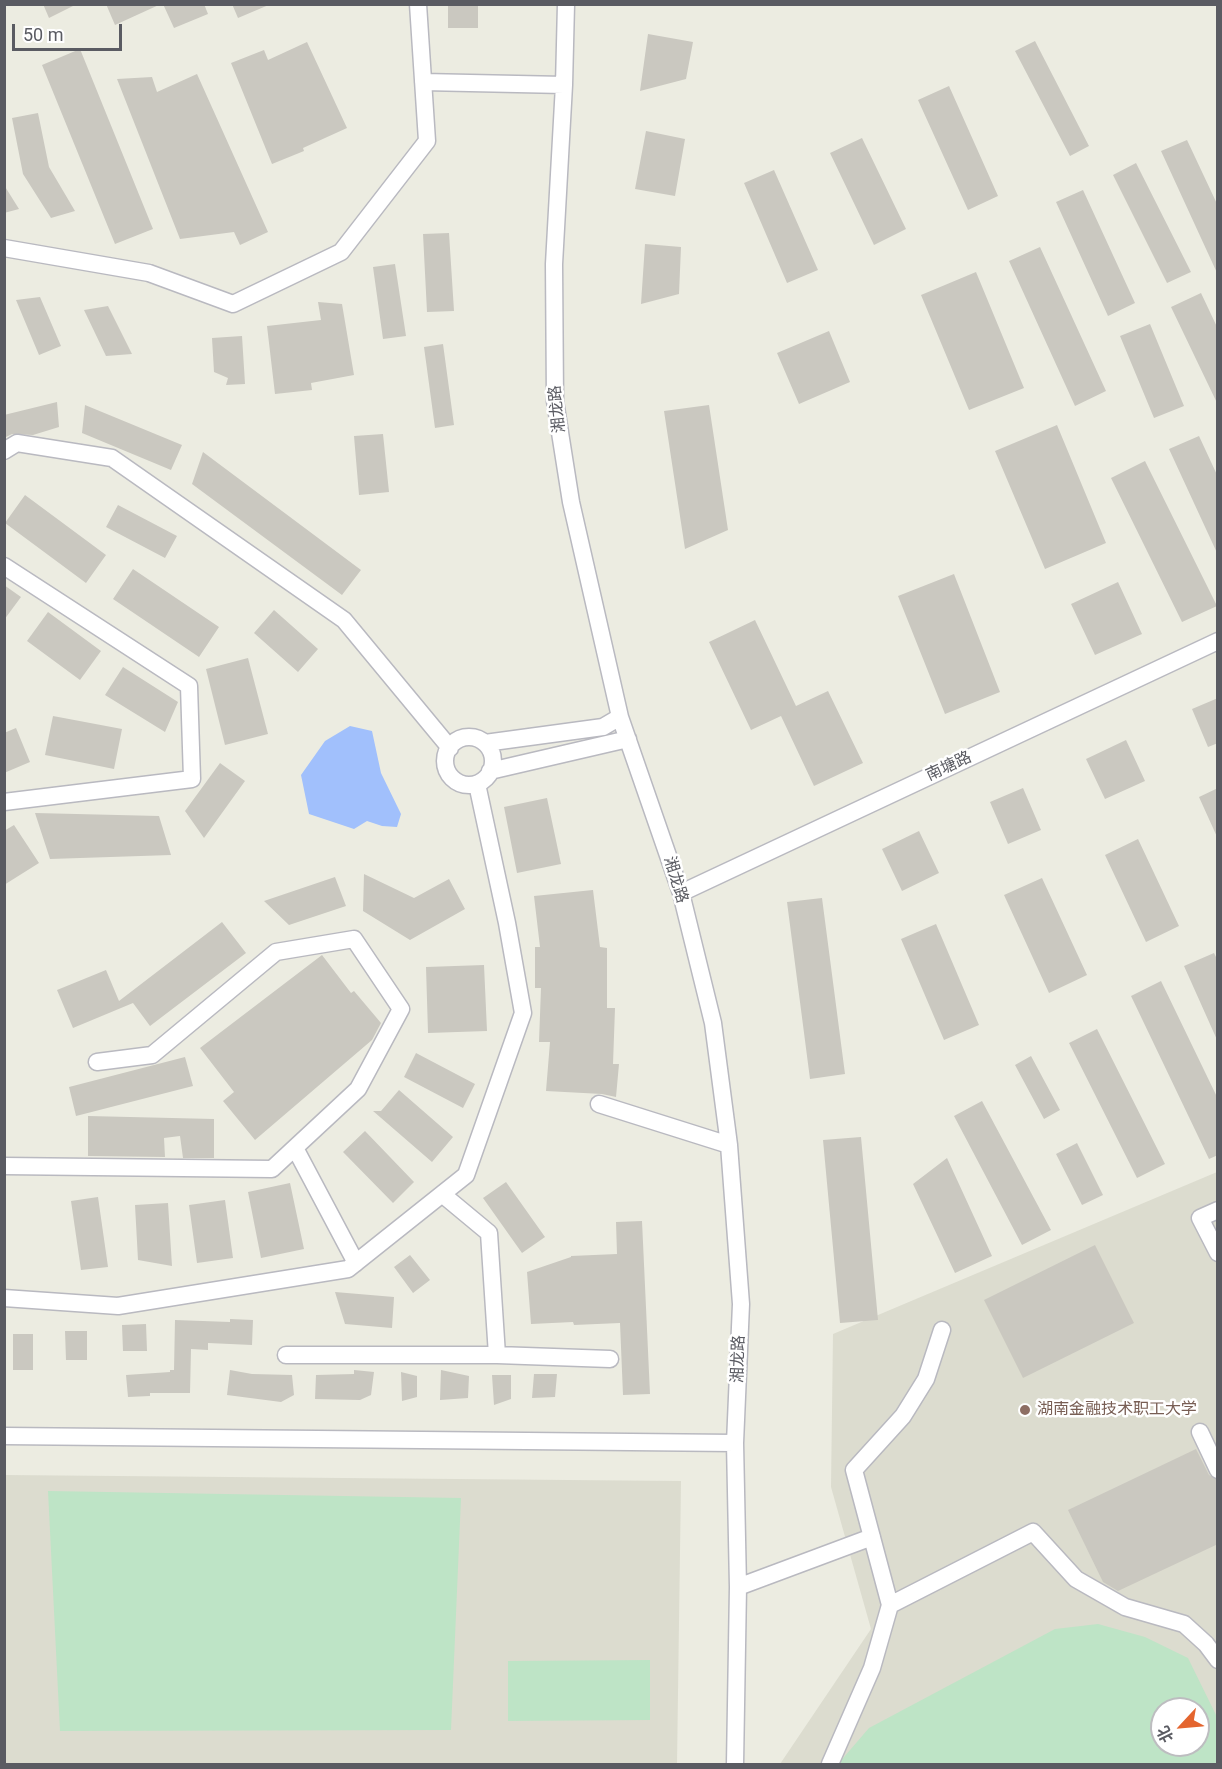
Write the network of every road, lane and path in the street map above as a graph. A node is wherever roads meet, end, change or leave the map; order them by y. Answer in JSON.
{"nodes":[{"id":1,"x":418,"y":4,"type":"edge"},
{"id":2,"x":566,"y":4,"type":"edge"},
{"id":3,"x":423,"y":82,"type":"junction"},
{"id":4,"x":564,"y":85,"type":"junction"},
{"id":5,"x":4,"y":248,"type":"edge"},
{"id":6,"x":4,"y":451,"type":"edge"},
{"id":7,"x":4,"y":566,"type":"edge"},
{"id":8,"x":1218,"y":641,"type":"edge"},
{"id":9,"x":620,"y":717,"type":"junction"},
{"id":10,"x":628,"y":739,"type":"junction"},
{"id":11,"x":484,"y":743,"type":"junction"},
{"id":12,"x":450,"y":748,"type":"junction"},
{"id":13,"x":490,"y":771,"type":"junction"},
{"id":14,"x":477,"y":784,"type":"junction"},
{"id":15,"x":4,"y":802,"type":"edge"},
{"id":16,"x":681,"y":893,"type":"junction"},
{"id":17,"x":97,"y":1062,"type":"dead end"},
{"id":18,"x":599,"y":1104,"type":"dead end"},
{"id":19,"x":729,"y":1145,"type":"junction"},
{"id":20,"x":295,"y":1148,"type":"junction"},
{"id":21,"x":4,"y":1166,"type":"edge"},
{"id":22,"x":442,"y":1194,"type":"junction"},
{"id":23,"x":1218,"y":1210,"type":"edge"},
{"id":24,"x":1218,"y":1253,"type":"edge"},
{"id":25,"x":356,"y":1263,"type":"junction"},
{"id":26,"x":4,"y":1298,"type":"edge"},
{"id":27,"x":942,"y":1330,"type":"dead end"},
{"id":28,"x":286,"y":1355,"type":"dead end"},
{"id":29,"x":497,"y":1355,"type":"junction"},
{"id":30,"x":610,"y":1359,"type":"dead end"},
{"id":31,"x":1200,"y":1432,"type":"dead end"},
{"id":32,"x":4,"y":1436,"type":"edge"},
{"id":33,"x":735,"y":1443,"type":"junction"},
{"id":34,"x":1218,"y":1470,"type":"edge"},
{"id":35,"x":872,"y":1537,"type":"junction"},
{"id":36,"x":738,"y":1587,"type":"junction"},
{"id":37,"x":890,"y":1605,"type":"junction"},
{"id":38,"x":1212,"y":1641,"type":"edge"},
{"id":39,"x":1218,"y":1660,"type":"edge"},
{"id":40,"x":735,"y":1764,"type":"edge"},
{"id":41,"x":830,"y":1764,"type":"edge"}],
"edges":[{"from":1,"to":3,"type":"street"},
{"from":2,"to":4,"type":"street","name":"湘龙路"},
{"from":3,"to":4,"type":"street"},
{"from":3,"to":5,"type":"street"},
{"from":4,"to":9,"type":"street","name":"湘龙路"},
{"from":6,"to":12,"type":"street"},
{"from":7,"to":15,"type":"street"},
{"from":8,"to":16,"type":"street","name":"南塘路"},
{"from":9,"to":10,"type":"street","name":"湘龙路"},
{"from":9,"to":11,"type":"street"},
{"from":10,"to":13,"type":"street"},
{"from":10,"to":16,"type":"street","name":"湘龙路"},
{"from":11,"to":12,"type":"street"},
{"from":11,"to":13,"type":"street"},
{"from":12,"to":14,"type":"street"},
{"from":13,"to":14,"type":"street"},
{"from":14,"to":22,"type":"street"},
{"from":16,"to":19,"type":"street","name":"湘龙路"},
{"from":17,"to":20,"type":"street"},
{"from":18,"to":19,"type":"street"},
{"from":19,"to":33,"type":"street","name":"湘龙路"},
{"from":20,"to":21,"type":"street"},
{"from":20,"to":25,"type":"street"},
{"from":22,"to":25,"type":"street"},
{"from":22,"to":29,"type":"street"},
{"from":23,"to":24,"type":"street"},
{"from":25,"to":26,"type":"street"},
{"from":27,"to":35,"type":"street"},
{"from":28,"to":29,"type":"street"},
{"from":29,"to":30,"type":"street"},
{"from":31,"to":34,"type":"street"},
{"from":32,"to":33,"type":"street"},
{"from":33,"to":36,"type":"street","name":"湘龙路"},
{"from":35,"to":36,"type":"street"},
{"from":35,"to":37,"type":"street"},
{"from":36,"to":40,"type":"street","name":"湘龙路"},
{"from":37,"to":38,"type":"street"},
{"from":37,"to":41,"type":"street"},
{"from":38,"to":39,"type":"street"}]}
